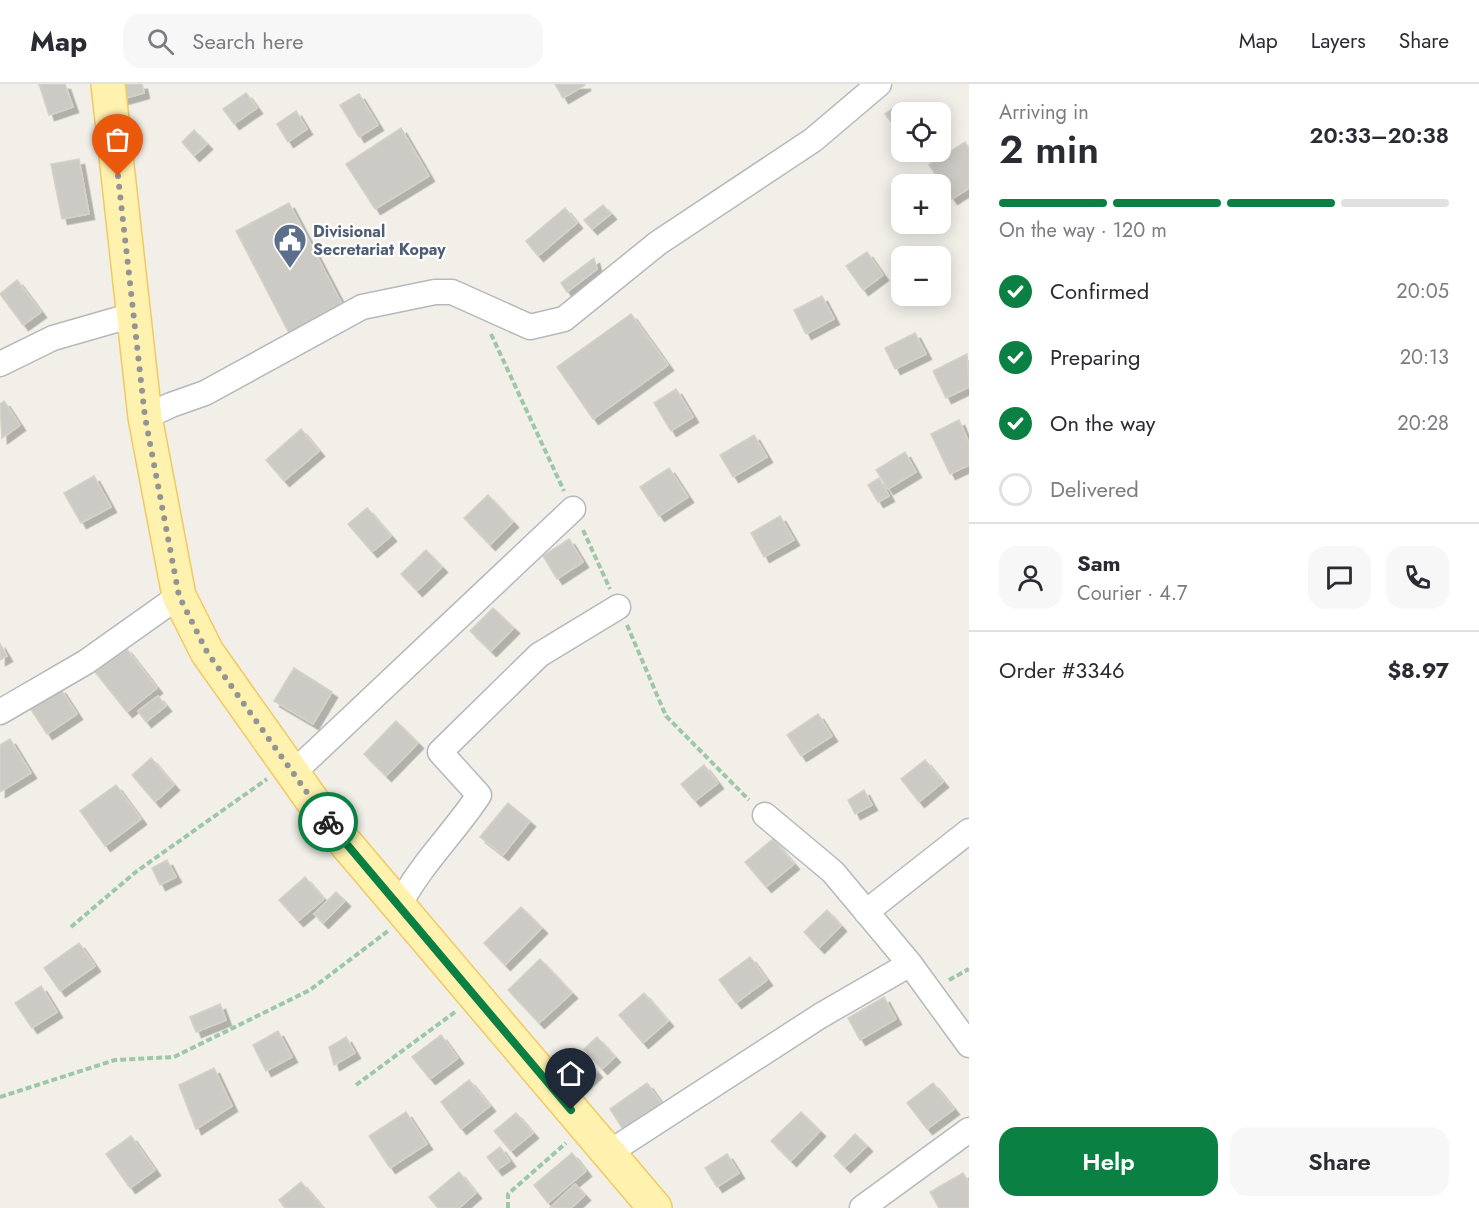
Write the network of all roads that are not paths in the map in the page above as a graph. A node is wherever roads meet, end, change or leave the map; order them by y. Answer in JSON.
{"nodes":[{"id":1,"x":108,"y":84,"type":"edge"},
{"id":2,"x":879,"y":84,"type":"edge"},
{"id":3,"x":133,"y":315,"type":"junction"},
{"id":4,"x":0,"y":364,"type":"edge"},
{"id":5,"x":145,"y":417,"type":"junction"},
{"id":6,"x":573,"y":509,"type":"road end"},
{"id":7,"x":179,"y":596,"type":"junction"},
{"id":8,"x":618,"y":608,"type":"road end"},
{"id":9,"x":0,"y":712,"type":"edge"},
{"id":10,"x":290,"y":769,"type":"junction"},
{"id":11,"x":765,"y":815,"type":"road end"},
{"id":12,"x":969,"y":831,"type":"edge"},
{"id":13,"x":403,"y":911,"type":"junction"},
{"id":14,"x":866,"y":912,"type":"junction"},
{"id":15,"x":910,"y":964,"type":"junction"},
{"id":16,"x":969,"y":1045,"type":"edge"},
{"id":17,"x":969,"y":1130,"type":"edge"},
{"id":18,"x":607,"y":1154,"type":"junction"},
{"id":19,"x":655,"y":1208,"type":"edge"},
{"id":20,"x":862,"y":1208,"type":"edge"}],
"edges":[{"from":1,"to":3,"type":"main road"},
{"from":2,"to":5,"type":"street"},
{"from":3,"to":4,"type":"street"},
{"from":3,"to":5,"type":"main road"},
{"from":5,"to":7,"type":"main road"},
{"from":6,"to":10,"type":"street"},
{"from":7,"to":9,"type":"street"},
{"from":7,"to":10,"type":"main road"},
{"from":8,"to":13,"type":"street"},
{"from":10,"to":13,"type":"main road"},
{"from":11,"to":14,"type":"street"},
{"from":12,"to":14,"type":"street"},
{"from":13,"to":18,"type":"main road"},
{"from":14,"to":15,"type":"street"},
{"from":15,"to":16,"type":"street"},
{"from":15,"to":18,"type":"street"},
{"from":17,"to":20,"type":"street"},
{"from":18,"to":19,"type":"main road"}]}
